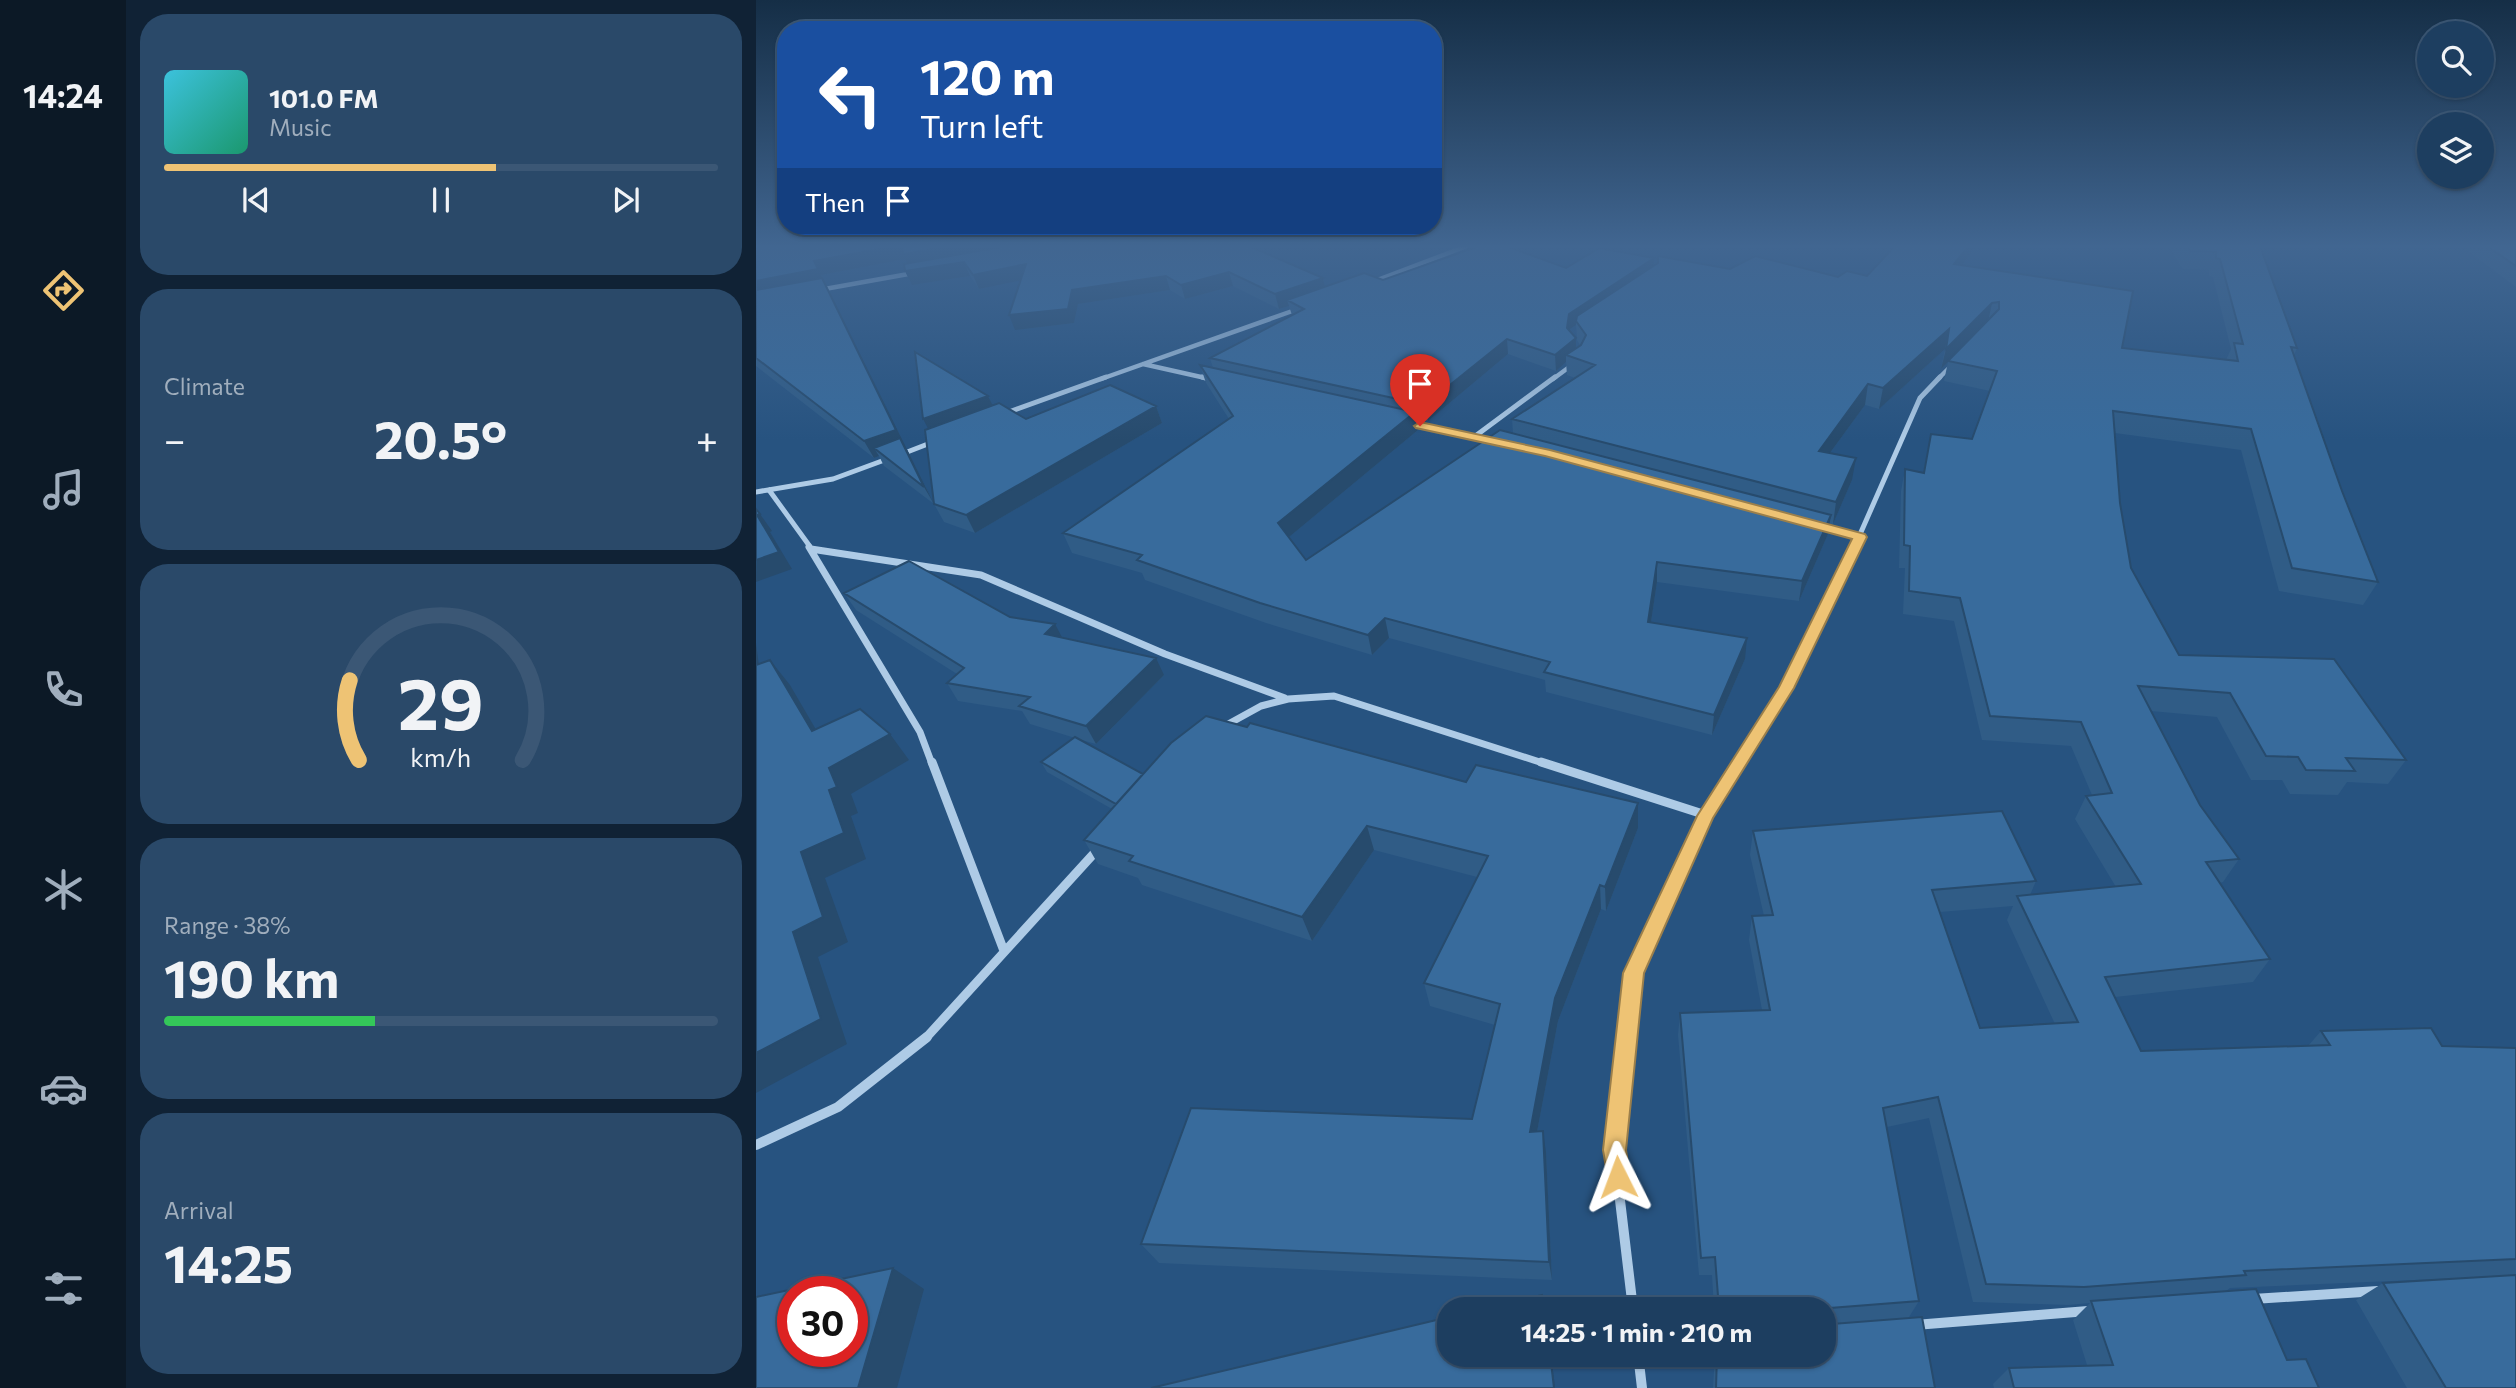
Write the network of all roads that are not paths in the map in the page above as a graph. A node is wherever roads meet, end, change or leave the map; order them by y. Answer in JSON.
{"nodes":[{"id":1,"x":1293,"y":311,"type":"edge"},
{"id":2,"x":1578,"y":361,"type":"edge"},
{"id":3,"x":1955,"y":362,"type":"edge"},
{"id":4,"x":1143,"y":364,"type":"junction"},
{"id":5,"x":1221,"y":382,"type":"edge"},
{"id":6,"x":1003,"y":414,"type":"edge"},
{"id":7,"x":1406,"y":423,"type":"edge"},
{"id":8,"x":1474,"y":437,"type":"junction"},
{"id":9,"x":943,"y":438,"type":"edge"},
{"id":10,"x":1498,"y":442,"type":"edge"},
{"id":11,"x":769,"y":490,"type":"junction"},
{"id":12,"x":756,"y":492,"type":"edge"},
{"id":13,"x":1808,"y":523,"type":"edge"},
{"id":14,"x":1860,"y":537,"type":"junction"},
{"id":15,"x":811,"y":549,"type":"junction"},
{"id":16,"x":1284,"y":698,"type":"junction"},
{"id":17,"x":1214,"y":733,"type":"edge"},
{"id":18,"x":1706,"y":816,"type":"junction"},
{"id":19,"x":1107,"y":839,"type":"edge"},
{"id":20,"x":1004,"y":951,"type":"junction"},
{"id":21,"x":756,"y":1145,"type":"edge"},
{"id":22,"x":2397,"y":1290,"type":"edge"},
{"id":23,"x":1632,"y":1297,"type":"edge"},
{"id":24,"x":2237,"y":1300,"type":"edge"},
{"id":25,"x":2100,"y":1310,"type":"edge"},
{"id":26,"x":1906,"y":1325,"type":"edge"},
{"id":27,"x":1640,"y":1367,"type":"edge"},
{"id":28,"x":1642,"y":1388,"type":"edge"}],
"edges":[{"from":1,"to":4,"type":"street"},
{"from":2,"to":8,"type":"street"},
{"from":3,"to":14,"type":"street"},
{"from":4,"to":5,"type":"street"},
{"from":4,"to":6,"type":"street"},
{"from":7,"to":8,"type":"street"},
{"from":8,"to":10,"type":"street"},
{"from":9,"to":11,"type":"street"},
{"from":11,"to":12,"type":"street"},
{"from":11,"to":15,"type":"street"},
{"from":13,"to":14,"type":"street"},
{"from":14,"to":18,"type":"street"},
{"from":15,"to":16,"type":"street"},
{"from":15,"to":20,"type":"street"},
{"from":16,"to":17,"type":"street"},
{"from":16,"to":18,"type":"street"},
{"from":18,"to":23,"type":"street"},
{"from":19,"to":20,"type":"street"},
{"from":20,"to":21,"type":"street"},
{"from":22,"to":24,"type":"street"},
{"from":25,"to":26,"type":"street"},
{"from":27,"to":28,"type":"street"}]}
